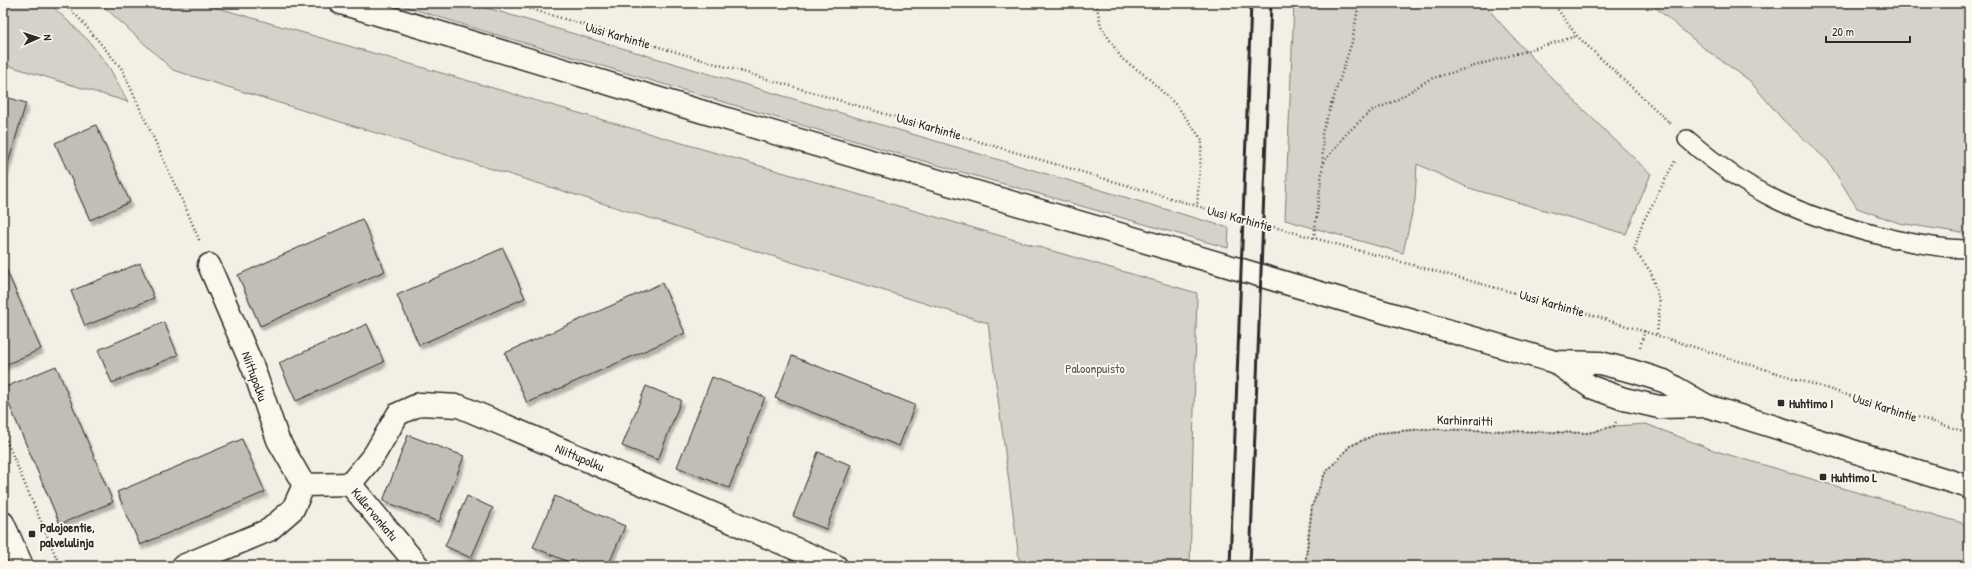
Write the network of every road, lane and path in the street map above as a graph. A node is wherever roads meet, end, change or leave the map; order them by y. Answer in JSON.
{"nodes":[{"id":1,"x":62,"y":3,"type":"edge"},
{"id":2,"x":341,"y":3,"type":"edge"},
{"id":3,"x":510,"y":3,"type":"edge"},
{"id":4,"x":1096,"y":3,"type":"edge"},
{"id":5,"x":1359,"y":3,"type":"edge"},
{"id":6,"x":1553,"y":3,"type":"edge"},
{"id":7,"x":1577,"y":36,"type":"junction"},
{"id":8,"x":1687,"y":139,"type":"junction"},
{"id":9,"x":1324,"y":163,"type":"junction"},
{"id":10,"x":1197,"y":206,"type":"junction"},
{"id":11,"x":1314,"y":238,"type":"junction"},
{"id":12,"x":1969,"y":249,"type":"edge"},
{"id":13,"x":209,"y":265,"type":"joint"},
{"id":14,"x":1645,"y":330,"type":"junction"},
{"id":15,"x":1657,"y":334,"type":"junction"},
{"id":16,"x":1555,"y":362,"type":"junction"},
{"id":17,"x":1632,"y":371,"type":"junction"},
{"id":18,"x":1624,"y":399,"type":"junction"},
{"id":19,"x":1707,"y":406,"type":"junction"},
{"id":20,"x":3,"y":432,"type":"edge"},
{"id":21,"x":1969,"y":433,"type":"edge"},
{"id":22,"x":350,"y":484,"type":"junction"},
{"id":23,"x":304,"y":486,"type":"junction"},
{"id":24,"x":1969,"y":487,"type":"edge"},
{"id":25,"x":3,"y":523,"type":"edge"},
{"id":26,"x":22,"y":566,"type":"edge"},
{"id":27,"x":60,"y":566,"type":"edge"},
{"id":28,"x":183,"y":566,"type":"edge"},
{"id":29,"x":418,"y":566,"type":"edge"},
{"id":30,"x":836,"y":566,"type":"edge"},
{"id":31,"x":1305,"y":566,"type":"edge"}],
"edges":[{"from":1,"to":13,"type":"path"},
{"from":2,"to":16,"type":"street"},
{"from":3,"to":10,"type":"path","name":"Uusi Karhintie"},
{"from":4,"to":10,"type":"path"},
{"from":5,"to":9,"type":"path"},
{"from":6,"to":7,"type":"path"},
{"from":7,"to":8,"type":"path"},
{"from":7,"to":9,"type":"path"},
{"from":8,"to":12,"type":"lane"},
{"from":8,"to":15,"type":"path"},
{"from":9,"to":11,"type":"path"},
{"from":10,"to":11,"type":"path","name":"Uusi Karhintie"},
{"from":11,"to":14,"type":"path","name":"Uusi Karhintie"},
{"from":13,"to":23,"type":"street","name":"Niittupolku"},
{"from":14,"to":15,"type":"path","name":"Uusi Karhintie"},
{"from":14,"to":17,"type":"path"},
{"from":15,"to":21,"type":"path","name":"Uusi Karhintie"},
{"from":16,"to":17,"type":"street"},
{"from":16,"to":18,"type":"street"},
{"from":17,"to":19,"type":"street"},
{"from":18,"to":19,"type":"street"},
{"from":18,"to":31,"type":"path","name":"Karhinraitti"},
{"from":19,"to":24,"type":"street"},
{"from":20,"to":27,"type":"path"},
{"from":22,"to":23,"type":"street","name":"Kullervonkatu"},
{"from":22,"to":29,"type":"street","name":"Kullervonkatu"},
{"from":22,"to":30,"type":"street","name":"Niittupolku"},
{"from":23,"to":28,"type":"street"},
{"from":25,"to":26,"type":"street"}]}
